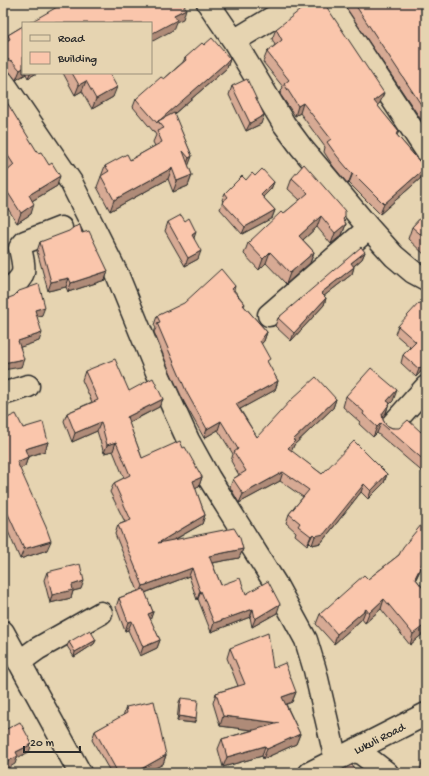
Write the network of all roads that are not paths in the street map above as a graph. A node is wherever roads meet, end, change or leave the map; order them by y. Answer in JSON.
{"nodes":[{"id":1,"x":208,"y":3,"type":"edge"},
{"id":2,"x":297,"y":3,"type":"edge"},
{"id":3,"x":329,"y":3,"type":"edge"},
{"id":4,"x":234,"y":41,"type":"junction"},
{"id":5,"x":3,"y":82,"type":"edge"},
{"id":6,"x":426,"y":150,"type":"edge"},
{"id":7,"x":61,"y":228,"type":"dead end"},
{"id":8,"x":369,"y":228,"type":"junction"},
{"id":9,"x":426,"y":279,"type":"edge"},
{"id":10,"x":3,"y":295,"type":"edge"},
{"id":11,"x":269,"y":315,"type":"dead end"},
{"id":12,"x":28,"y":386,"type":"dead end"},
{"id":13,"x":426,"y":387,"type":"edge"},
{"id":14,"x":3,"y":394,"type":"edge"},
{"id":15,"x":391,"y":426,"type":"edge"},
{"id":16,"x":101,"y":612,"type":"dead end"},
{"id":17,"x":3,"y":632,"type":"edge"},
{"id":18,"x":19,"y":662,"type":"junction"},
{"id":19,"x":426,"y":714,"type":"edge"},
{"id":20,"x":357,"y":750,"type":"junction"},
{"id":21,"x":336,"y":760,"type":"junction"},
{"id":22,"x":80,"y":773,"type":"edge"},
{"id":23,"x":310,"y":773,"type":"edge"},
{"id":24,"x":387,"y":773,"type":"edge"}],
"edges":[{"from":1,"to":4,"type":"street"},
{"from":2,"to":4,"type":"street"},
{"from":3,"to":6,"type":"street"},
{"from":4,"to":8,"type":"street"},
{"from":5,"to":21,"type":"street"},
{"from":7,"to":10,"type":"street"},
{"from":8,"to":9,"type":"street"},
{"from":8,"to":11,"type":"street"},
{"from":12,"to":14,"type":"street"},
{"from":13,"to":15,"type":"street"},
{"from":16,"to":18,"type":"street"},
{"from":17,"to":18,"type":"street"},
{"from":18,"to":22,"type":"street"},
{"from":19,"to":20,"type":"street","name":"Lukuli Road"},
{"from":20,"to":21,"type":"street","name":"Lukuli Road"},
{"from":20,"to":24,"type":"street"},
{"from":21,"to":23,"type":"street","name":"Lukuli Road"}]}
